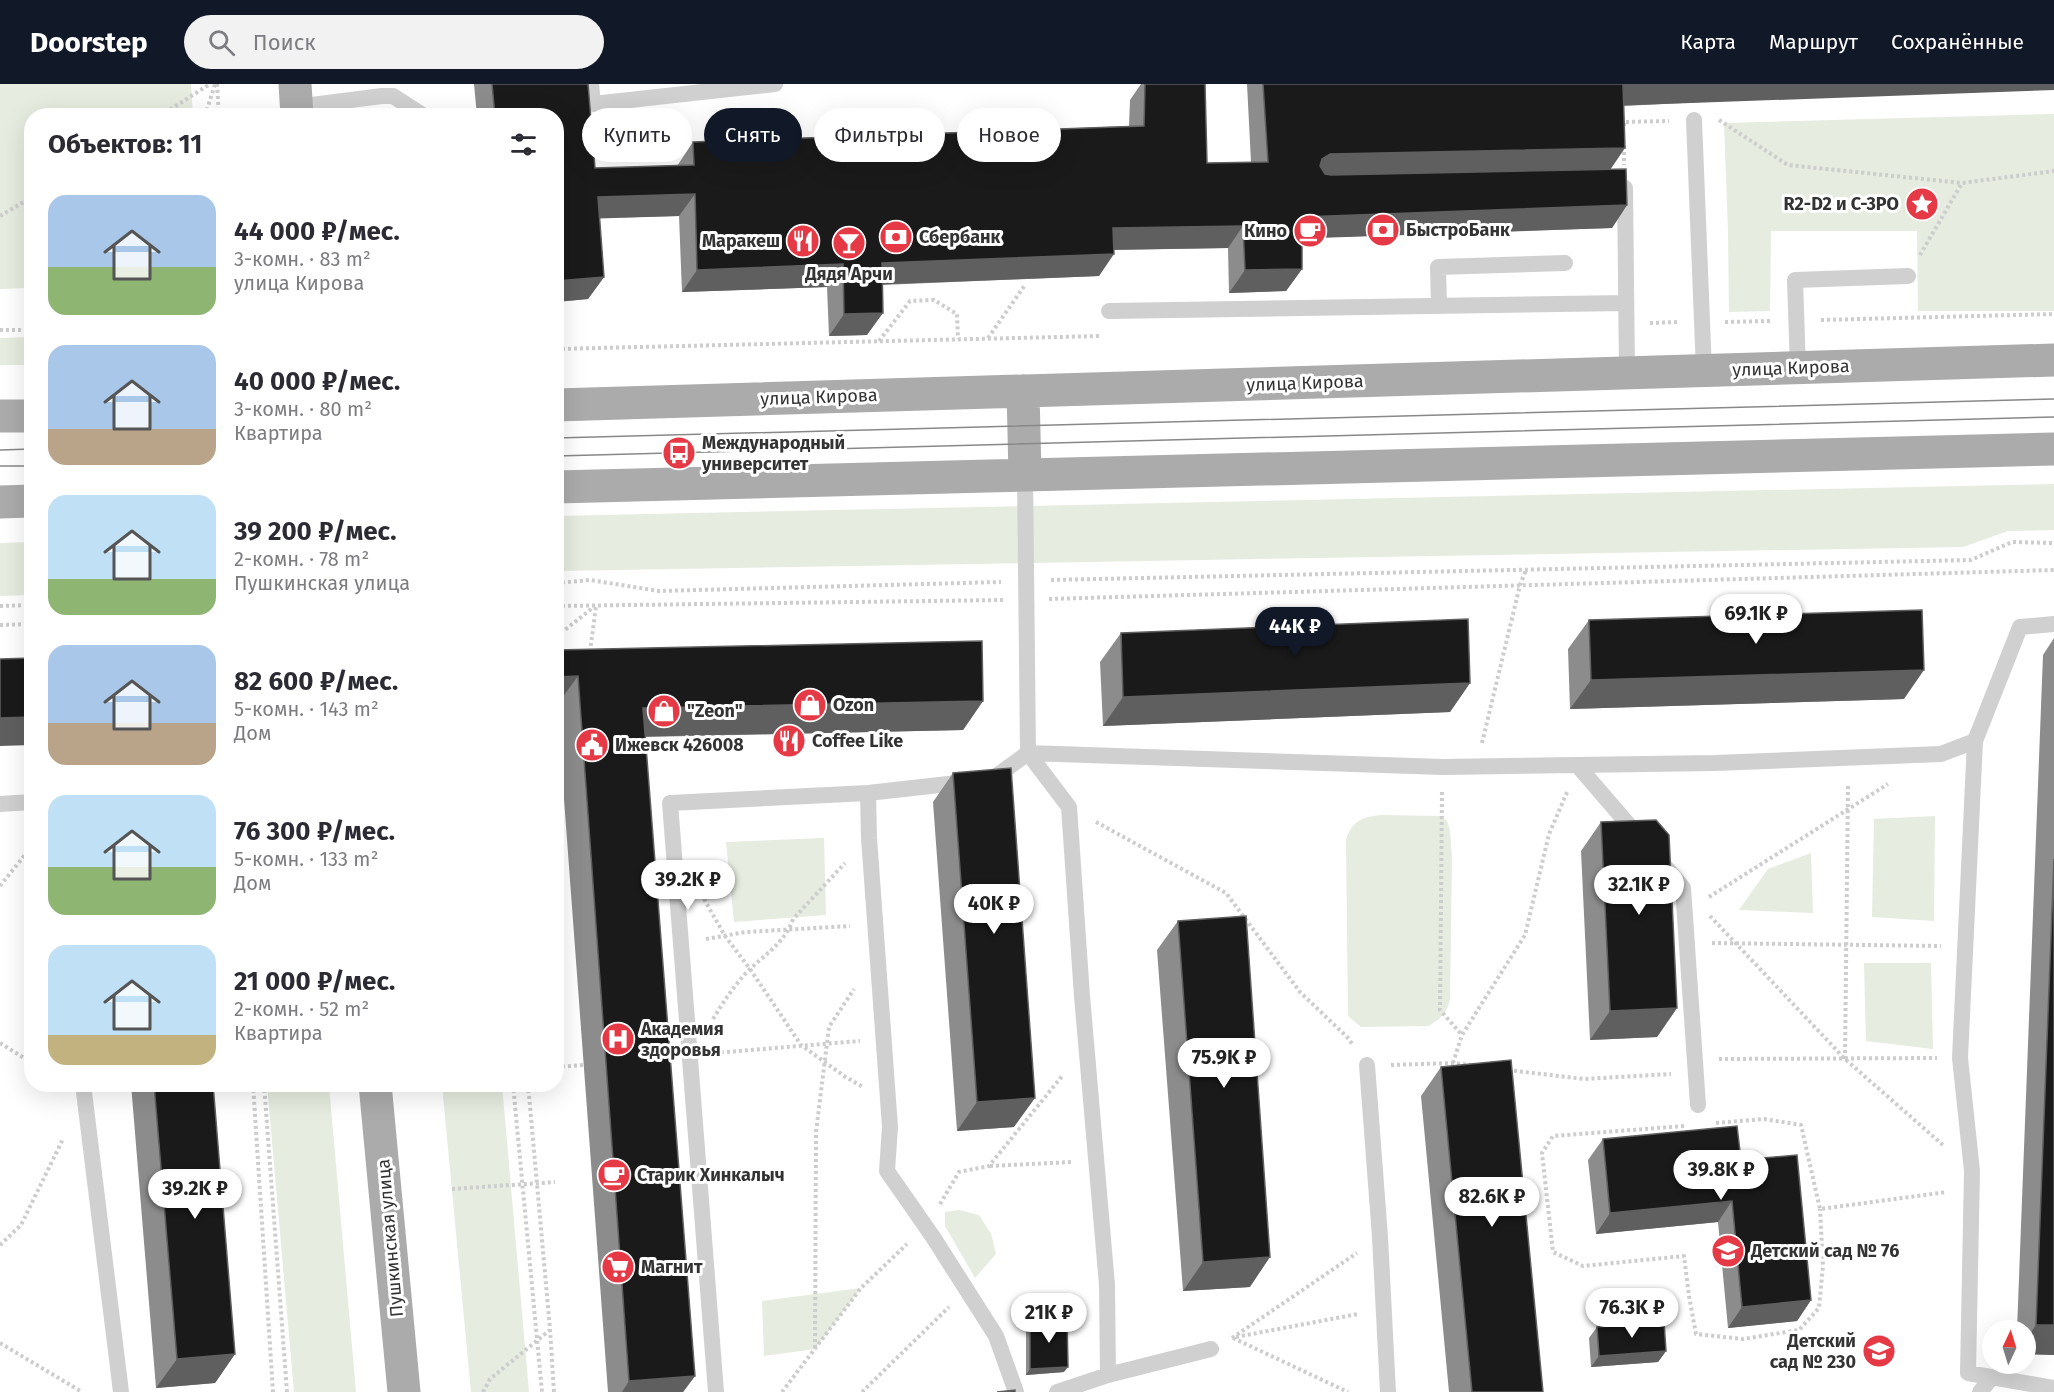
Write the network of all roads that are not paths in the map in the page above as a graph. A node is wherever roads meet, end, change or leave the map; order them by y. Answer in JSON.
{"nodes":[{"id":1,"x":591,"y":84,"type":"edge"},
{"id":2,"x":775,"y":84,"type":"edge"},
{"id":3,"x":296,"y":102,"type":"edge"},
{"id":4,"x":412,"y":108,"type":"edge"},
{"id":5,"x":1694,"y":120,"type":"road end"},
{"id":6,"x":1618,"y":180,"type":"edge"},
{"id":7,"x":1565,"y":263,"type":"dead end"},
{"id":8,"x":1908,"y":276,"type":"road end"},
{"id":9,"x":1626,"y":303,"type":"junction"},
{"id":10,"x":1439,"y":306,"type":"junction"},
{"id":11,"x":1109,"y":311,"type":"dead end"},
{"id":12,"x":2054,"y":360,"type":"edge"},
{"id":13,"x":1798,"y":368,"type":"junction"},
{"id":14,"x":1704,"y":371,"type":"junction"},
{"id":15,"x":1627,"y":373,"type":"junction"},
{"id":16,"x":1023,"y":391,"type":"junction"},
{"id":17,"x":564,"y":405,"type":"edge"},
{"id":18,"x":0,"y":416,"type":"edge"},
{"id":19,"x":24,"y":416,"type":"edge"},
{"id":20,"x":2054,"y":449,"type":"edge"},
{"id":21,"x":1025,"y":475,"type":"junction"},
{"id":22,"x":564,"y":487,"type":"edge"},
{"id":23,"x":24,"y":501,"type":"edge"},
{"id":24,"x":0,"y":502,"type":"edge"},
{"id":25,"x":2054,"y":624,"type":"edge"},
{"id":26,"x":1976,"y":741,"type":"junction"},
{"id":27,"x":1028,"y":753,"type":"junction"},
{"id":28,"x":1578,"y":765,"type":"junction"},
{"id":29,"x":868,"y":793,"type":"junction"},
{"id":30,"x":24,"y":802,"type":"edge"},
{"id":31,"x":0,"y":804,"type":"edge"},
{"id":32,"x":1367,"y":1065,"type":"road end"},
{"id":33,"x":84,"y":1092,"type":"edge"},
{"id":34,"x":376,"y":1092,"type":"edge"},
{"id":35,"x":1698,"y":1105,"type":"dead end"},
{"id":36,"x":1211,"y":1349,"type":"dead end"},
{"id":37,"x":1108,"y":1375,"type":"junction"},
{"id":38,"x":1992,"y":1377,"type":"junction"},
{"id":39,"x":2054,"y":1388,"type":"edge"},
{"id":40,"x":121,"y":1392,"type":"edge"},
{"id":41,"x":404,"y":1392,"type":"edge"},
{"id":42,"x":716,"y":1392,"type":"edge"},
{"id":43,"x":1016,"y":1392,"type":"edge"},
{"id":44,"x":1057,"y":1392,"type":"edge"},
{"id":45,"x":1388,"y":1392,"type":"edge"},
{"id":46,"x":1980,"y":1392,"type":"edge"}],
"edges":[{"from":1,"to":2,"type":"lane"},
{"from":3,"to":4,"type":"lane"},
{"from":5,"to":14,"type":"lane"},
{"from":6,"to":9,"type":"lane"},
{"from":7,"to":10,"type":"lane"},
{"from":8,"to":13,"type":"lane"},
{"from":9,"to":10,"type":"lane"},
{"from":9,"to":15,"type":"lane"},
{"from":10,"to":11,"type":"lane"},
{"from":12,"to":13,"type":"main road","name":"улица Кирова"},
{"from":13,"to":14,"type":"main road","name":"улица Кирова"},
{"from":14,"to":15,"type":"main road","name":"улица Кирова"},
{"from":15,"to":16,"type":"main road","name":"улица Кирова"},
{"from":16,"to":17,"type":"main road","name":"улица Кирова"},
{"from":16,"to":21,"type":"main road"},
{"from":18,"to":19,"type":"main road"},
{"from":20,"to":21,"type":"main road"},
{"from":21,"to":22,"type":"main road"},
{"from":21,"to":27,"type":"lane"},
{"from":23,"to":24,"type":"main road"},
{"from":25,"to":26,"type":"lane"},
{"from":26,"to":28,"type":"lane"},
{"from":26,"to":38,"type":"lane"},
{"from":27,"to":28,"type":"lane"},
{"from":27,"to":29,"type":"lane"},
{"from":27,"to":37,"type":"lane"},
{"from":28,"to":35,"type":"lane"},
{"from":29,"to":42,"type":"lane"},
{"from":29,"to":43,"type":"lane"},
{"from":30,"to":31,"type":"lane"},
{"from":32,"to":45,"type":"lane"},
{"from":33,"to":40,"type":"lane"},
{"from":34,"to":41,"type":"main road","name":"Пушкинская улица"},
{"from":36,"to":37,"type":"lane"},
{"from":37,"to":44,"type":"lane"},
{"from":38,"to":39,"type":"lane"},
{"from":38,"to":46,"type":"lane"}]}
